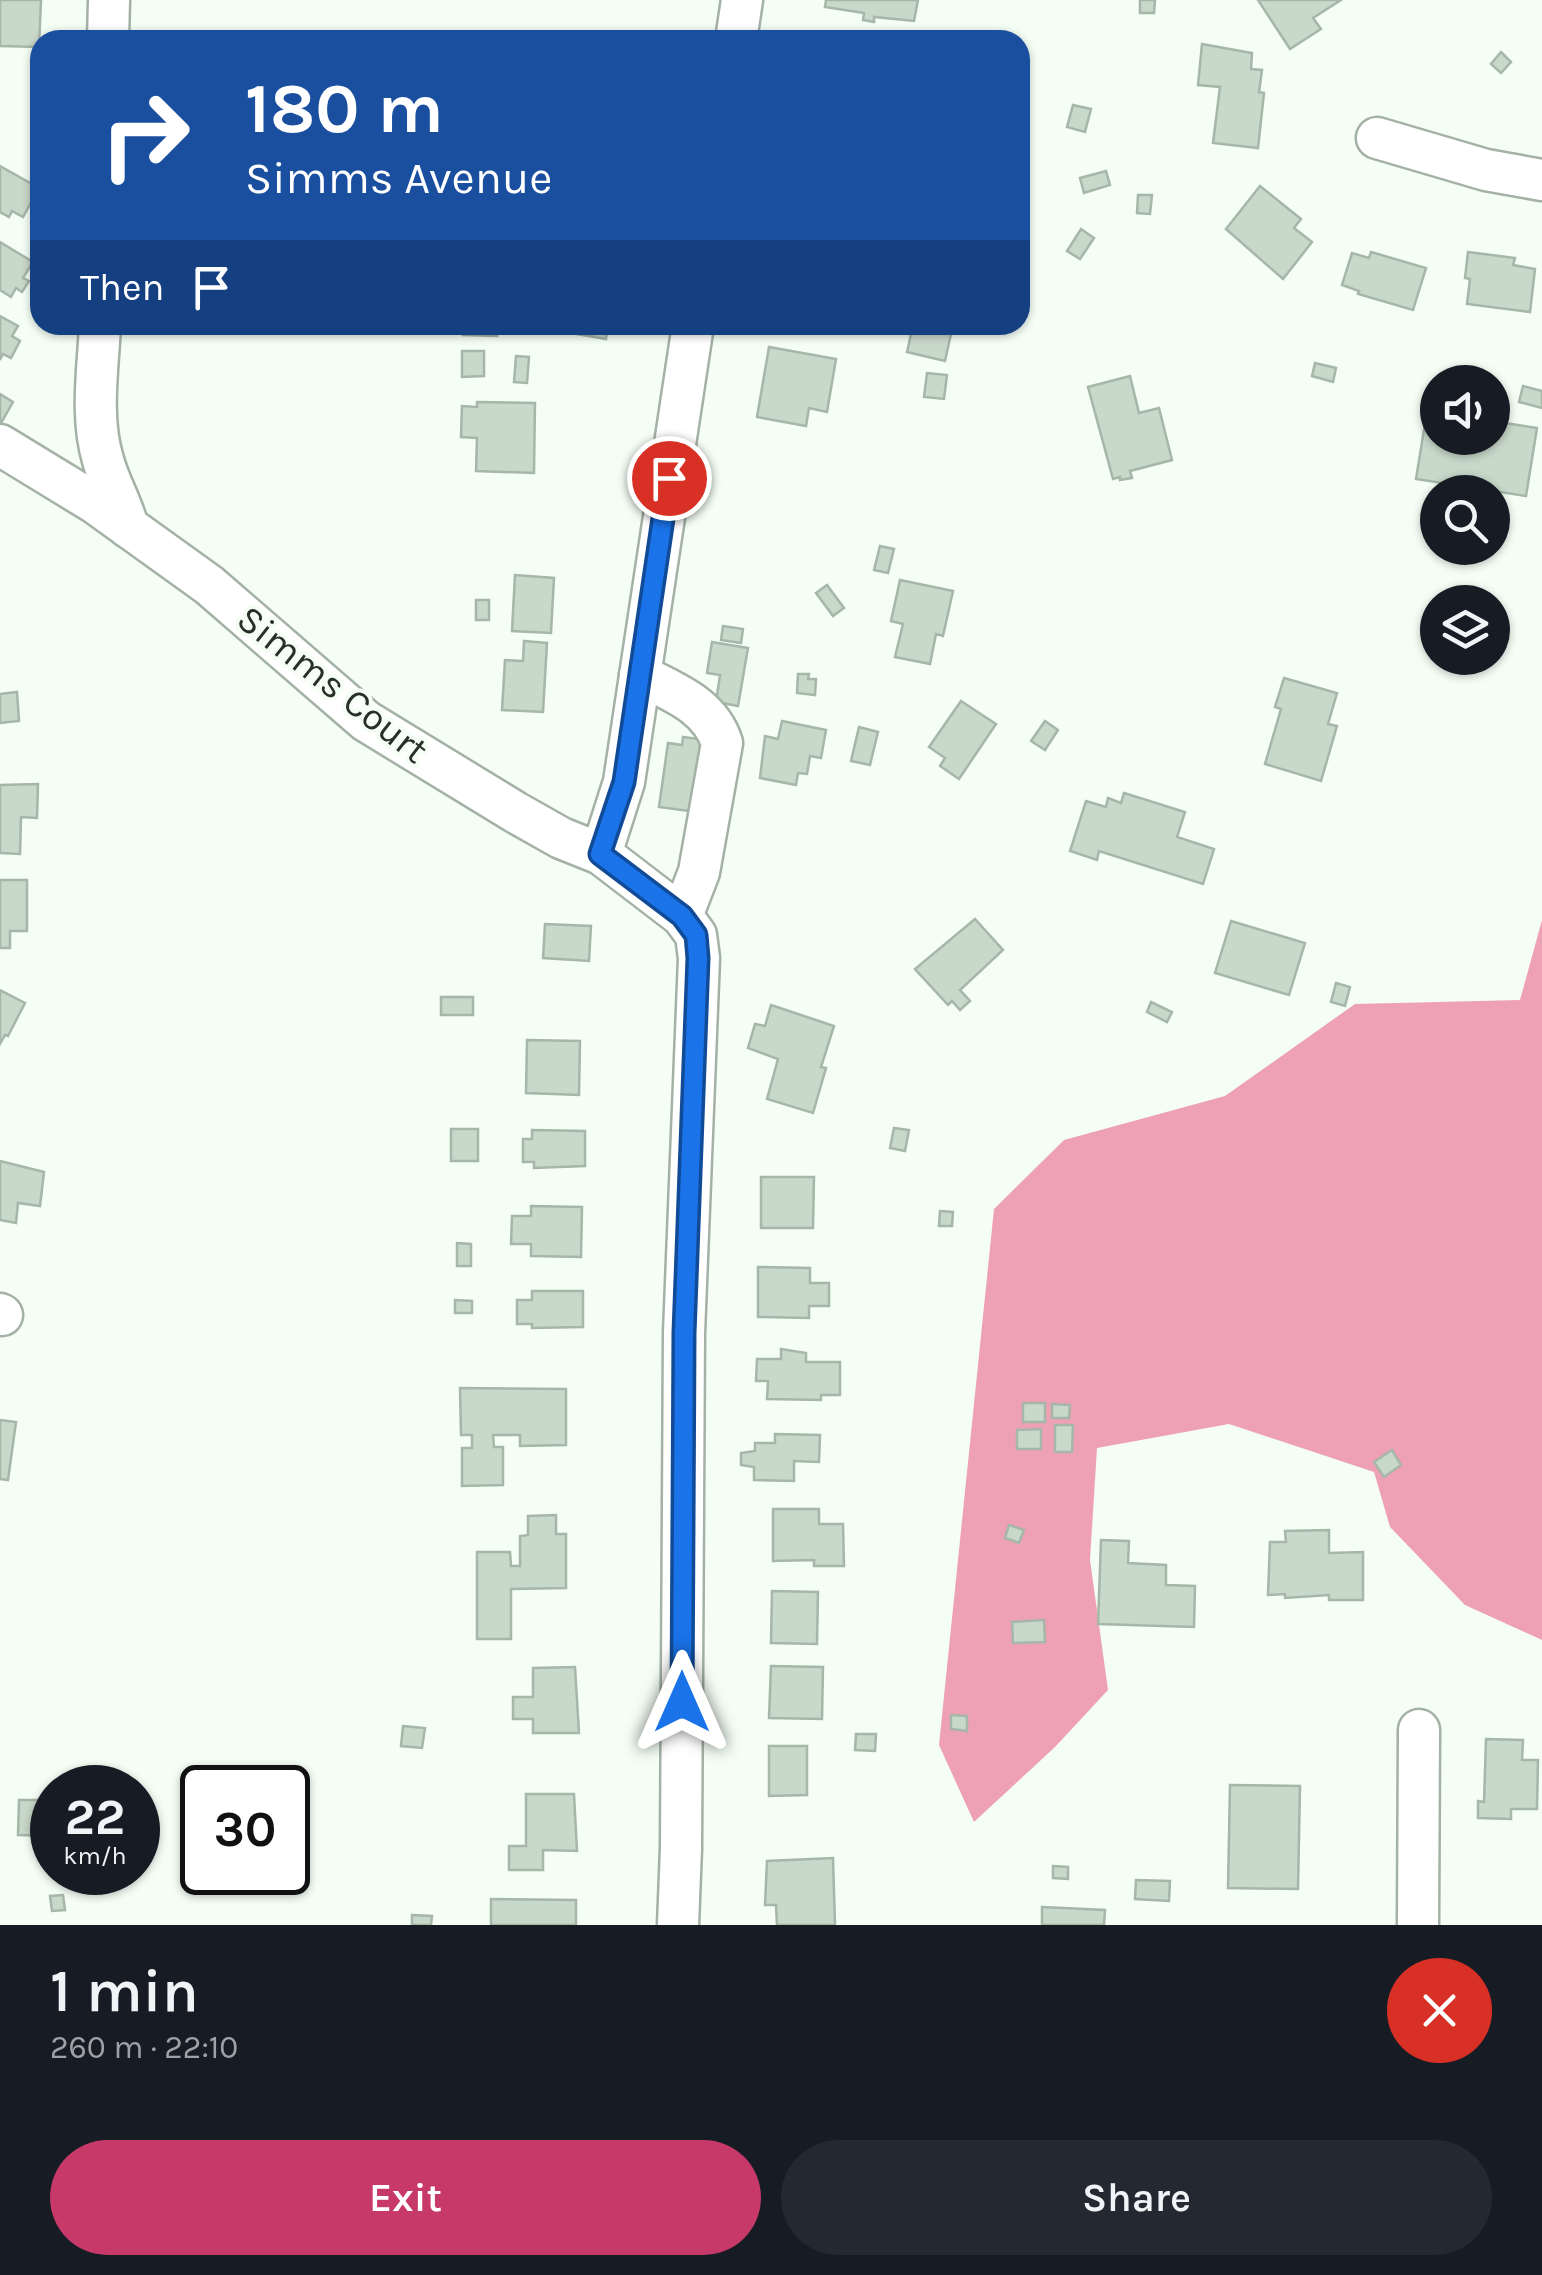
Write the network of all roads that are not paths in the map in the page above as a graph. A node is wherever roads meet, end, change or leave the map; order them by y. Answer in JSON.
{"nodes":[{"id":1,"x":109,"y":0,"type":"edge"},
{"id":2,"x":742,"y":0,"type":"edge"},
{"id":3,"x":108,"y":30,"type":"edge"},
{"id":4,"x":738,"y":30,"type":"edge"},
{"id":5,"x":1377,"y":138,"type":"dead end"},
{"id":6,"x":1542,"y":180,"type":"edge"},
{"id":7,"x":100,"y":335,"type":"edge"},
{"id":8,"x":691,"y":335,"type":"edge"},
{"id":9,"x":0,"y":445,"type":"edge"},
{"id":10,"x":128,"y":527,"type":"junction"},
{"id":11,"x":640,"y":676,"type":"junction"},
{"id":12,"x":600,"y":854,"type":"junction"},
{"id":13,"x":682,"y":916,"type":"junction"},
{"id":14,"x":1419,"y":1730,"type":"dead end"},
{"id":15,"x":678,"y":1925,"type":"edge"},
{"id":16,"x":1418,"y":1925,"type":"edge"}],
"edges":[{"from":1,"to":3,"type":"street"},
{"from":2,"to":4,"type":"street"},
{"from":5,"to":6,"type":"street"},
{"from":7,"to":10,"type":"street"},
{"from":8,"to":11,"type":"street"},
{"from":9,"to":10,"type":"street","name":"Simms Court"},
{"from":10,"to":12,"type":"street","name":"Simms Court"},
{"from":11,"to":12,"type":"street"},
{"from":11,"to":13,"type":"street"},
{"from":12,"to":13,"type":"street","name":"Simms Court"},
{"from":13,"to":15,"type":"street"},
{"from":14,"to":16,"type":"street"}]}
